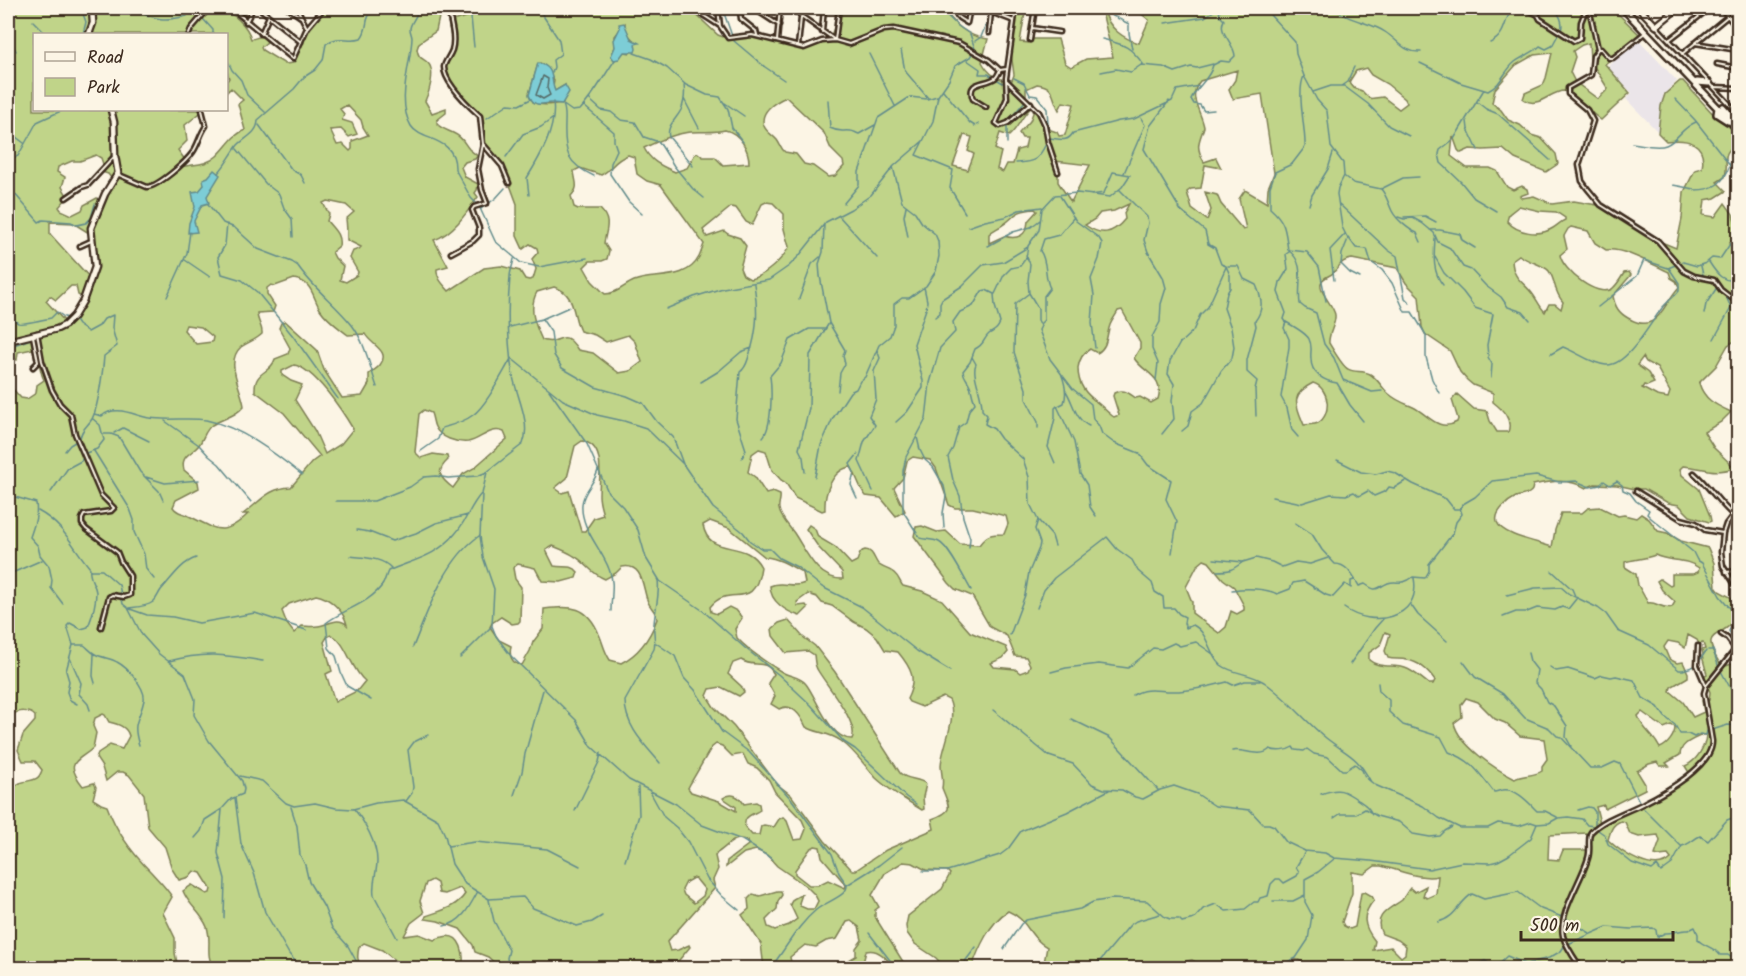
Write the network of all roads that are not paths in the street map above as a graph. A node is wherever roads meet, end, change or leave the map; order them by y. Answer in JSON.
{"nodes":[{"id":1,"x":92,"y":8,"type":"edge"},
{"id":2,"x":231,"y":8,"type":"edge"},
{"id":3,"x":253,"y":8,"type":"edge"},
{"id":4,"x":260,"y":8,"type":"edge"},
{"id":5,"x":288,"y":8,"type":"edge"},
{"id":6,"x":297,"y":8,"type":"edge"},
{"id":7,"x":321,"y":8,"type":"edge"},
{"id":8,"x":448,"y":8,"type":"edge"},
{"id":9,"x":692,"y":8,"type":"edge"},
{"id":10,"x":718,"y":8,"type":"edge"},
{"id":11,"x":743,"y":8,"type":"edge"},
{"id":12,"x":753,"y":8,"type":"edge"},
{"id":13,"x":780,"y":8,"type":"edge"},
{"id":14,"x":790,"y":8,"type":"edge"},
{"id":15,"x":802,"y":8,"type":"edge"},
{"id":16,"x":824,"y":8,"type":"edge"},
{"id":17,"x":839,"y":8,"type":"edge"},
{"id":18,"x":951,"y":8,"type":"edge"},
{"id":19,"x":970,"y":8,"type":"edge"},
{"id":20,"x":980,"y":8,"type":"edge"},
{"id":21,"x":1016,"y":8,"type":"edge"},
{"id":22,"x":1035,"y":8,"type":"edge"},
{"id":23,"x":1623,"y":8,"type":"edge"},
{"id":24,"x":1678,"y":8,"type":"edge"},
{"id":25,"x":1710,"y":8,"type":"edge"},
{"id":26,"x":1720,"y":8,"type":"edge"},
{"id":27,"x":206,"y":9,"type":"edge"},
{"id":28,"x":1057,"y":9,"type":"edge"},
{"id":29,"x":1527,"y":9,"type":"edge"},
{"id":30,"x":1642,"y":9,"type":"edge"},
{"id":31,"x":991,"y":12,"type":"junction"},
{"id":32,"x":801,"y":15,"type":"junction"},
{"id":33,"x":269,"y":16,"type":"junction"},
{"id":34,"x":1728,"y":16,"type":"junction"},
{"id":35,"x":301,"y":17,"type":"junction"},
{"id":36,"x":1014,"y":21,"type":"junction"},
{"id":37,"x":246,"y":22,"type":"junction"},
{"id":38,"x":779,"y":25,"type":"junction"},
{"id":39,"x":720,"y":26,"type":"junction"},
{"id":40,"x":1656,"y":26,"type":"junction"},
{"id":41,"x":307,"y":28,"type":"junction"},
{"id":42,"x":1032,"y":28,"type":"junction"},
{"id":43,"x":1738,"y":29,"type":"edge"},
{"id":44,"x":822,"y":32,"type":"junction"},
{"id":45,"x":1059,"y":32,"type":"dead end"},
{"id":46,"x":1646,"y":32,"type":"junction"},
{"id":47,"x":89,"y":33,"type":"edge"},
{"id":48,"x":190,"y":33,"type":"edge"},
{"id":49,"x":989,"y":33,"type":"dead end"},
{"id":50,"x":261,"y":34,"type":"junction"},
{"id":51,"x":757,"y":36,"type":"junction"},
{"id":52,"x":1653,"y":39,"type":"junction"},
{"id":53,"x":835,"y":40,"type":"junction"},
{"id":54,"x":1030,"y":40,"type":"dead end"},
{"id":55,"x":1669,"y":40,"type":"junction"},
{"id":56,"x":777,"y":41,"type":"junction"},
{"id":57,"x":301,"y":43,"type":"junction"},
{"id":58,"x":1695,"y":43,"type":"junction"},
{"id":59,"x":798,"y":48,"type":"junction"},
{"id":60,"x":1598,"y":49,"type":"junction"},
{"id":61,"x":1738,"y":50,"type":"edge"},
{"id":62,"x":1682,"y":54,"type":"junction"},
{"id":63,"x":1717,"y":64,"type":"dead end"},
{"id":64,"x":1738,"y":68,"type":"edge"},
{"id":65,"x":1007,"y":69,"type":"junction"},
{"id":66,"x":1000,"y":70,"type":"junction"},
{"id":67,"x":1006,"y":80,"type":"junction"},
{"id":68,"x":1697,"y":82,"type":"junction"},
{"id":69,"x":1712,"y":85,"type":"junction"},
{"id":70,"x":1738,"y":88,"type":"edge"},
{"id":71,"x":1031,"y":103,"type":"junction"},
{"id":72,"x":986,"y":107,"type":"dead end"},
{"id":73,"x":111,"y":111,"type":"edge"},
{"id":74,"x":202,"y":111,"type":"edge"},
{"id":75,"x":1738,"y":113,"type":"edge"},
{"id":76,"x":1737,"y":125,"type":"edge"},
{"id":77,"x":483,"y":144,"type":"junction"},
{"id":78,"x":115,"y":156,"type":"junction"},
{"id":79,"x":1058,"y":172,"type":"dead end"},
{"id":80,"x":117,"y":174,"type":"junction"},
{"id":81,"x":509,"y":183,"type":"dead end"},
{"id":82,"x":66,"y":198,"type":"dead end"},
{"id":83,"x":91,"y":240,"type":"junction"},
{"id":84,"x":80,"y":246,"type":"dead end"},
{"id":85,"x":451,"y":253,"type":"dead end"},
{"id":86,"x":1738,"y":303,"type":"edge"},
{"id":87,"x":35,"y":334,"type":"junction"},
{"id":88,"x":8,"y":341,"type":"edge"},
{"id":89,"x":33,"y":367,"type":"dead end"},
{"id":90,"x":1694,"y":473,"type":"dead end"},
{"id":91,"x":1735,"y":477,"type":"dead end"},
{"id":92,"x":1738,"y":480,"type":"edge"},
{"id":93,"x":1636,"y":491,"type":"dead end"},
{"id":94,"x":1738,"y":508,"type":"edge"},
{"id":95,"x":1733,"y":515,"type":"junction"},
{"id":96,"x":1723,"y":533,"type":"junction"},
{"id":97,"x":1738,"y":571,"type":"edge"},
{"id":98,"x":1726,"y":572,"type":"junction"},
{"id":99,"x":1738,"y":588,"type":"edge"},
{"id":100,"x":101,"y":627,"type":"dead end"},
{"id":101,"x":1721,"y":634,"type":"dead end"},
{"id":102,"x":1698,"y":646,"type":"dead end"},
{"id":103,"x":1738,"y":646,"type":"edge"},
{"id":104,"x":1735,"y":651,"type":"junction"},
{"id":105,"x":1738,"y":659,"type":"edge"},
{"id":106,"x":1706,"y":686,"type":"junction"},
{"id":107,"x":1581,"y":969,"type":"edge"}],
"edges":[{"from":1,"to":47,"type":"street"},
{"from":2,"to":37,"type":"street"},
{"from":3,"to":37,"type":"street"},
{"from":4,"to":33,"type":"street"},
{"from":5,"to":35,"type":"street"},
{"from":6,"to":35,"type":"street"},
{"from":7,"to":41,"type":"street"},
{"from":8,"to":77,"type":"street"},
{"from":9,"to":39,"type":"street"},
{"from":10,"to":39,"type":"street"},
{"from":11,"to":51,"type":"street"},
{"from":12,"to":38,"type":"street"},
{"from":13,"to":38,"type":"street"},
{"from":14,"to":32,"type":"street"},
{"from":15,"to":32,"type":"street"},
{"from":16,"to":44,"type":"street"},
{"from":17,"to":53,"type":"street"},
{"from":18,"to":19,"type":"street"},
{"from":20,"to":31,"type":"street"},
{"from":21,"to":36,"type":"street"},
{"from":22,"to":28,"type":"street"},
{"from":22,"to":42,"type":"street"},
{"from":23,"to":46,"type":"main road"},
{"from":24,"to":40,"type":"street"},
{"from":25,"to":55,"type":"street"},
{"from":26,"to":34,"type":"street"},
{"from":27,"to":48,"type":"street"},
{"from":29,"to":60,"type":"street"},
{"from":30,"to":40,"type":"street"},
{"from":31,"to":36,"type":"street"},
{"from":31,"to":49,"type":"street"},
{"from":32,"to":44,"type":"street"},
{"from":32,"to":59,"type":"street"},
{"from":33,"to":50,"type":"street"},
{"from":33,"to":57,"type":"street"},
{"from":34,"to":43,"type":"street"},
{"from":34,"to":58,"type":"street"},
{"from":35,"to":41,"type":"street"},
{"from":36,"to":65,"type":"street"},
{"from":37,"to":50,"type":"street"},
{"from":38,"to":56,"type":"street"},
{"from":39,"to":51,"type":"street"},
{"from":40,"to":55,"type":"street"},
{"from":41,"to":57,"type":"street"},
{"from":42,"to":45,"type":"street"},
{"from":42,"to":54,"type":"street"},
{"from":44,"to":53,"type":"street"},
{"from":46,"to":52,"type":"main road"},
{"from":46,"to":60,"type":"street"},
{"from":50,"to":57,"type":"street"},
{"from":51,"to":56,"type":"street"},
{"from":52,"to":68,"type":"main road"},
{"from":52,"to":76,"type":"main road"},
{"from":53,"to":59,"type":"street"},
{"from":53,"to":66,"type":"street"},
{"from":55,"to":62,"type":"street"},
{"from":56,"to":59,"type":"street"},
{"from":58,"to":61,"type":"street"},
{"from":58,"to":62,"type":"street"},
{"from":60,"to":86,"type":"street"},
{"from":62,"to":69,"type":"street"},
{"from":63,"to":64,"type":"street"},
{"from":65,"to":66,"type":"street"},
{"from":65,"to":67,"type":"street"},
{"from":66,"to":72,"type":"street"},
{"from":67,"to":71,"type":"street"},
{"from":67,"to":71,"type":"street"},
{"from":68,"to":69,"type":"main road"},
{"from":68,"to":76,"type":"main road"},
{"from":69,"to":70,"type":"street"},
{"from":69,"to":75,"type":"street"},
{"from":71,"to":79,"type":"street"},
{"from":73,"to":78,"type":"street"},
{"from":74,"to":80,"type":"street"},
{"from":77,"to":81,"type":"street"},
{"from":77,"to":85,"type":"street"},
{"from":78,"to":80,"type":"street"},
{"from":78,"to":82,"type":"street"},
{"from":80,"to":83,"type":"street"},
{"from":83,"to":84,"type":"street"},
{"from":83,"to":87,"type":"street"},
{"from":87,"to":88,"type":"street"},
{"from":87,"to":89,"type":"street"},
{"from":87,"to":100,"type":"street"},
{"from":90,"to":95,"type":"street"},
{"from":91,"to":92,"type":"street"},
{"from":93,"to":96,"type":"street"},
{"from":94,"to":95,"type":"street"},
{"from":95,"to":96,"type":"street"},
{"from":96,"to":98,"type":"street"},
{"from":97,"to":98,"type":"street"},
{"from":98,"to":99,"type":"street"},
{"from":101,"to":104,"type":"street"},
{"from":102,"to":106,"type":"street"},
{"from":103,"to":104,"type":"street"},
{"from":104,"to":105,"type":"street"},
{"from":104,"to":106,"type":"street"},
{"from":106,"to":107,"type":"street"}]}
